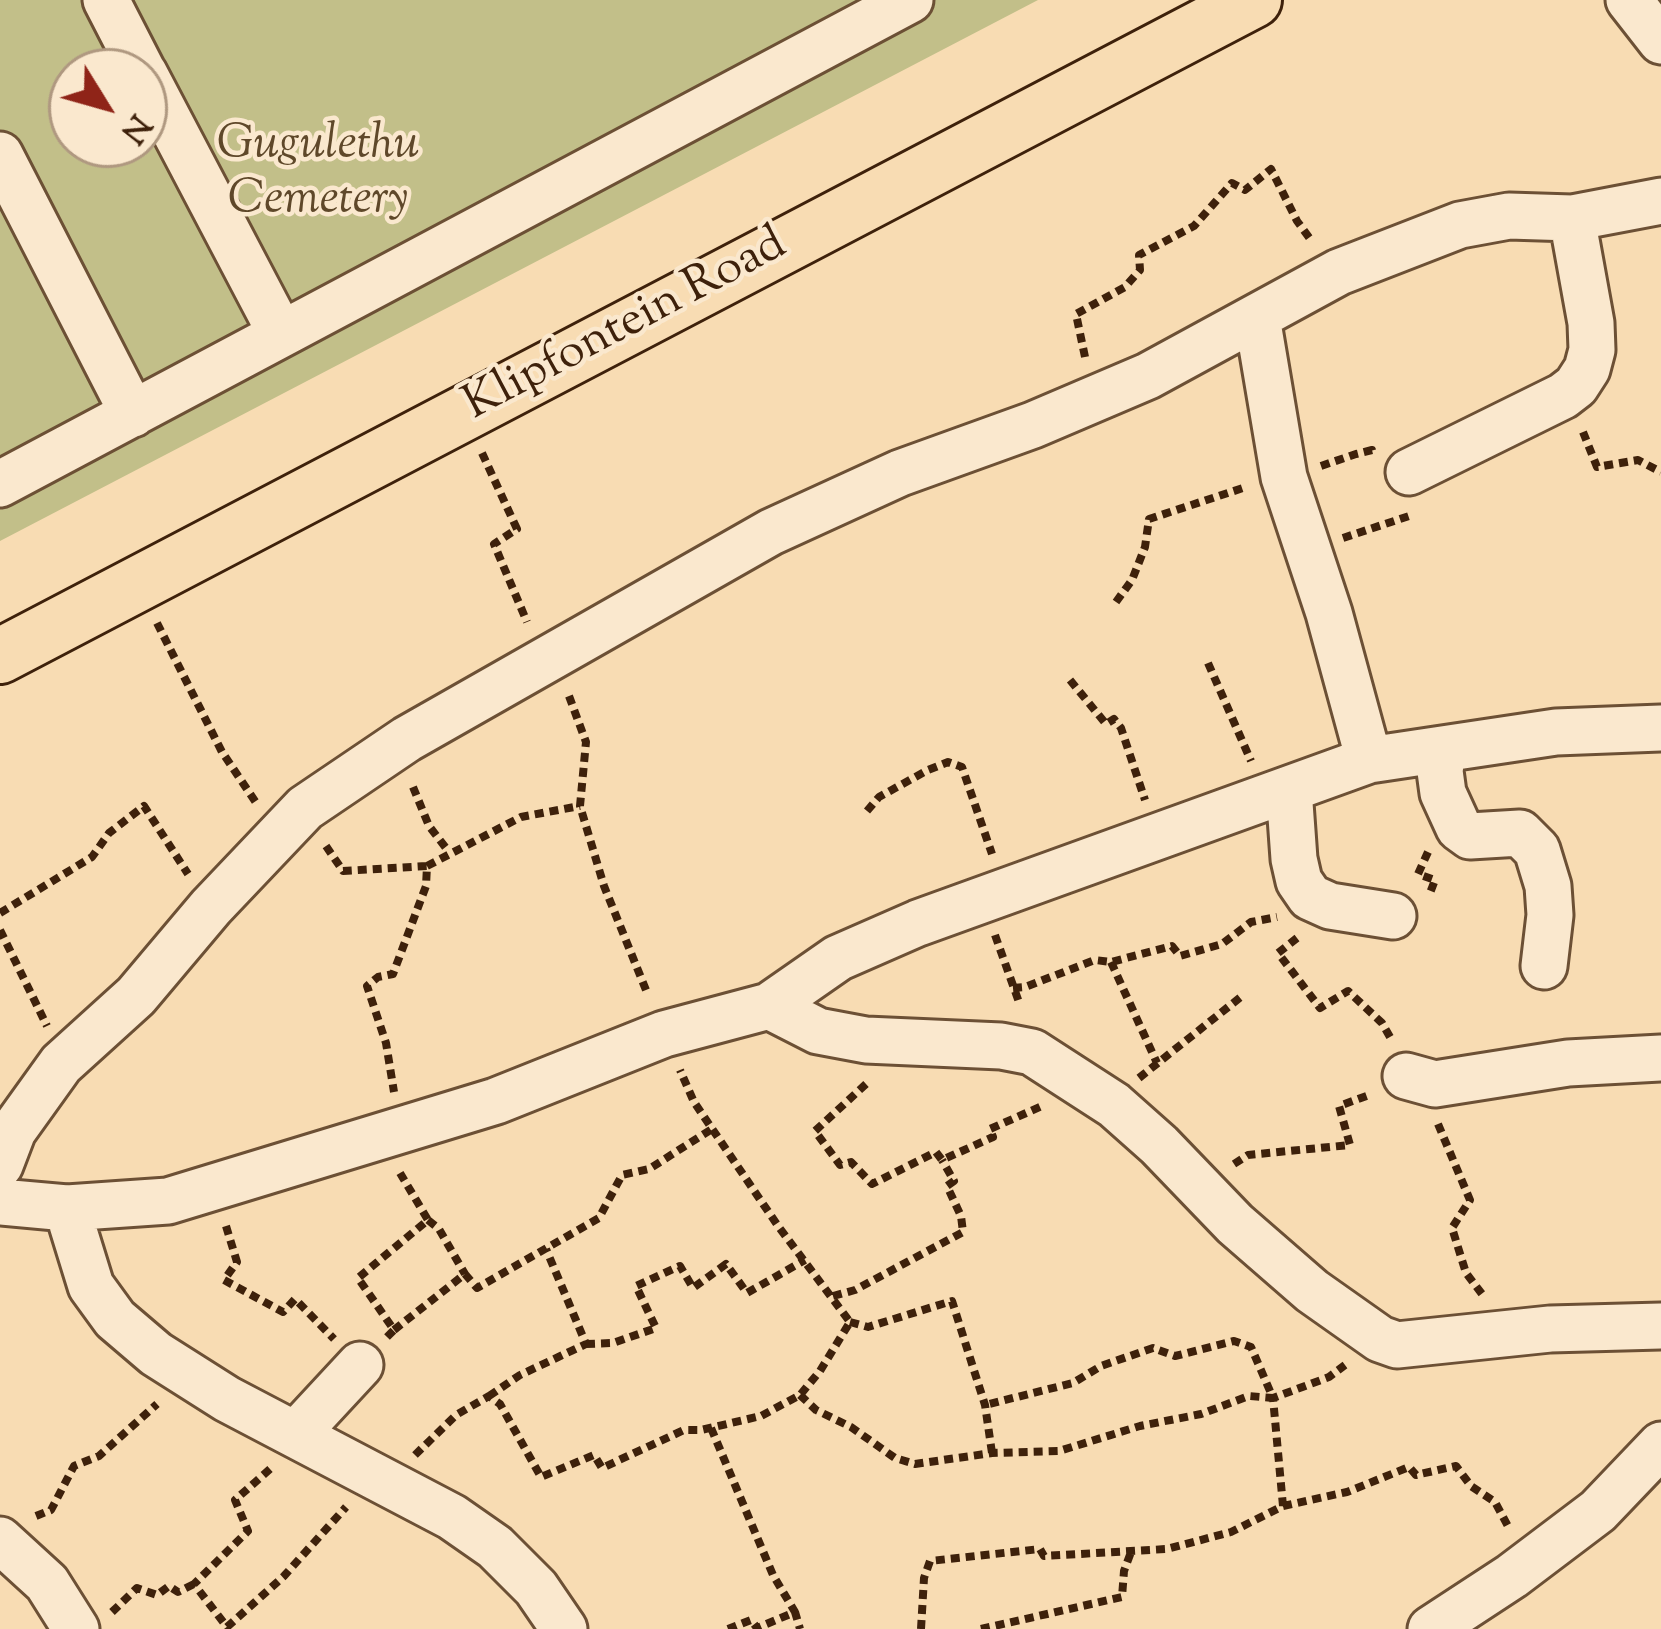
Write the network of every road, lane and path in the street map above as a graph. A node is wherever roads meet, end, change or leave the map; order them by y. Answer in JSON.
{"nodes":[{"id":1,"x":106,"y":0,"type":"edge"},
{"id":2,"x":910,"y":0,"type":"edge"},
{"id":3,"x":1254,"y":0,"type":"edge"},
{"id":4,"x":1629,"y":0,"type":"edge"},
{"id":5,"x":1661,"y":41,"type":"edge"},
{"id":6,"x":131,"y":48,"type":"edge"},
{"id":7,"x":168,"y":118,"type":"edge"},
{"id":8,"x":0,"y":155,"type":"edge"},
{"id":9,"x":1661,"y":200,"type":"edge"},
{"id":10,"x":1572,"y":218,"type":"junction"},
{"id":11,"x":1339,"y":272,"type":"junction"},
{"id":12,"x":1257,"y":317,"type":"junction"},
{"id":13,"x":281,"y":334,"type":"junction"},
{"id":14,"x":1563,"y":396,"type":"junction"},
{"id":15,"x":1094,"y":399,"type":"junction"},
{"id":16,"x":133,"y":414,"type":"junction"},
{"id":17,"x":475,"y":441,"type":"dead end"},
{"id":18,"x":1661,"y":472,"type":"edge"},
{"id":19,"x":1401,"y":473,"type":"junction"},
{"id":20,"x":1284,"y":476,"type":"junction"},
{"id":21,"x":0,"y":484,"type":"edge"},
{"id":22,"x":1309,"y":552,"type":"junction"},
{"id":23,"x":1116,"y":602,"type":"dead end"},
{"id":24,"x":151,"y":611,"type":"dead end"},
{"id":25,"x":0,"y":656,"type":"edge"},
{"id":26,"x":555,"y":656,"type":"junction"},
{"id":27,"x":1208,"y":663,"type":"dead end"},
{"id":28,"x":1070,"y":680,"type":"dead end"},
{"id":29,"x":1661,"y":728,"type":"edge"},
{"id":30,"x":407,"y":739,"type":"junction"},
{"id":31,"x":1443,"y":750,"type":"junction"},
{"id":32,"x":1369,"y":760,"type":"junction"},
{"id":33,"x":1278,"y":792,"type":"junction"},
{"id":34,"x":580,"y":806,"type":"junction"},
{"id":35,"x":867,"y":811,"type":"dead end"},
{"id":36,"x":292,"y":822,"type":"junction"},
{"id":37,"x":1459,"y":828,"type":"junction"},
{"id":38,"x":1156,"y":836,"type":"junction"},
{"id":39,"x":449,"y":852,"type":"junction"},
{"id":40,"x":428,"y":866,"type":"junction"},
{"id":41,"x":994,"y":894,"type":"junction"},
{"id":42,"x":1308,"y":904,"type":"junction"},
{"id":43,"x":211,"y":907,"type":"junction"},
{"id":44,"x":0,"y":913,"type":"edge"},
{"id":45,"x":1393,"y":916,"type":"joint"},
{"id":46,"x":0,"y":930,"type":"edge"},
{"id":47,"x":1111,"y":962,"type":"junction"},
{"id":48,"x":1544,"y":965,"type":"dead end"},
{"id":49,"x":1013,"y":988,"type":"junction"},
{"id":50,"x":1242,"y":996,"type":"dead end"},
{"id":51,"x":769,"y":1006,"type":"junction"},
{"id":52,"x":664,"y":1034,"type":"junction"},
{"id":53,"x":866,"y":1040,"type":"junction"},
{"id":54,"x":1018,"y":1047,"type":"junction"},
{"id":55,"x":1661,"y":1058,"type":"edge"},
{"id":56,"x":1156,"y":1063,"type":"junction"},
{"id":57,"x":62,"y":1064,"type":"junction"},
{"id":58,"x":1072,"y":1077,"type":"junction"},
{"id":59,"x":1420,"y":1080,"type":"junction"},
{"id":60,"x":1114,"y":1106,"type":"junction"},
{"id":61,"x":712,"y":1129,"type":"junction"},
{"id":62,"x":389,"y":1133,"type":"junction"},
{"id":63,"x":943,"y":1160,"type":"junction"},
{"id":64,"x":0,"y":1165,"type":"edge"},
{"id":65,"x":214,"y":1186,"type":"junction"},
{"id":66,"x":1198,"y":1186,"type":"junction"},
{"id":67,"x":0,"y":1202,"type":"edge"},
{"id":68,"x":67,"y":1208,"type":"junction"},
{"id":69,"x":428,"y":1220,"type":"junction"},
{"id":70,"x":545,"y":1249,"type":"junction"},
{"id":71,"x":805,"y":1260,"type":"junction"},
{"id":72,"x":465,"y":1274,"type":"junction"},
{"id":73,"x":833,"y":1296,"type":"junction"},
{"id":74,"x":850,"y":1322,"type":"junction"},
{"id":75,"x":1661,"y":1326,"type":"edge"},
{"id":76,"x":394,"y":1330,"type":"junction"},
{"id":77,"x":1514,"y":1333,"type":"junction"},
{"id":78,"x":1380,"y":1339,"type":"junction"},
{"id":79,"x":586,"y":1344,"type":"junction"},
{"id":80,"x":360,"y":1365,"type":"junction"},
{"id":81,"x":184,"y":1370,"type":"junction"},
{"id":82,"x":800,"y":1395,"type":"junction"},
{"id":83,"x":489,"y":1396,"type":"junction"},
{"id":84,"x":1273,"y":1398,"type":"junction"},
{"id":85,"x":985,"y":1406,"type":"junction"},
{"id":86,"x":711,"y":1428,"type":"junction"},
{"id":87,"x":296,"y":1434,"type":"junction"},
{"id":88,"x":1661,"y":1445,"type":"edge"},
{"id":89,"x":992,"y":1453,"type":"junction"},
{"id":90,"x":382,"y":1478,"type":"junction"},
{"id":91,"x":1283,"y":1506,"type":"junction"},
{"id":92,"x":11,"y":1530,"type":"edge"},
{"id":93,"x":1131,"y":1552,"type":"junction"},
{"id":94,"x":1528,"y":1564,"type":"junction"},
{"id":95,"x":194,"y":1583,"type":"junction"},
{"id":96,"x":795,"y":1612,"type":"junction"},
{"id":97,"x":92,"y":1622,"type":"edge"},
{"id":98,"x":564,"y":1629,"type":"edge"},
{"id":99,"x":728,"y":1629,"type":"edge"},
{"id":100,"x":800,"y":1629,"type":"edge"},
{"id":101,"x":921,"y":1629,"type":"edge"},
{"id":102,"x":981,"y":1629,"type":"edge"},
{"id":103,"x":1432,"y":1629,"type":"edge"}],
"edges":[{"from":1,"to":6,"type":"street"},
{"from":2,"to":13,"type":"street"},
{"from":3,"to":25,"type":"main road","name":"Klipfontein Road"},
{"from":4,"to":5,"type":"street"},
{"from":7,"to":13,"type":"street"},
{"from":8,"to":16,"type":"street"},
{"from":9,"to":10,"type":"street"},
{"from":10,"to":11,"type":"street"},
{"from":10,"to":14,"type":"street"},
{"from":11,"to":12,"type":"street"},
{"from":11,"to":15,"type":"path"},
{"from":12,"to":15,"type":"street"},
{"from":12,"to":20,"type":"street"},
{"from":13,"to":16,"type":"street"},
{"from":14,"to":18,"type":"path"},
{"from":14,"to":19,"type":"street"},
{"from":15,"to":26,"type":"street"},
{"from":16,"to":21,"type":"street"},
{"from":17,"to":26,"type":"path"},
{"from":19,"to":20,"type":"path"},
{"from":19,"to":22,"type":"path"},
{"from":20,"to":22,"type":"street"},
{"from":20,"to":23,"type":"path"},
{"from":22,"to":32,"type":"street"},
{"from":24,"to":36,"type":"path"},
{"from":26,"to":30,"type":"street"},
{"from":26,"to":34,"type":"path"},
{"from":27,"to":33,"type":"path"},
{"from":28,"to":38,"type":"path"},
{"from":29,"to":31,"type":"street"},
{"from":30,"to":36,"type":"street"},
{"from":30,"to":39,"type":"path"},
{"from":31,"to":32,"type":"street"},
{"from":31,"to":37,"type":"street"},
{"from":32,"to":33,"type":"street"},
{"from":33,"to":38,"type":"street"},
{"from":33,"to":42,"type":"street"},
{"from":34,"to":39,"type":"path"},
{"from":34,"to":52,"type":"path"},
{"from":35,"to":41,"type":"path"},
{"from":36,"to":40,"type":"path"},
{"from":36,"to":43,"type":"street"},
{"from":37,"to":45,"type":"path"},
{"from":37,"to":48,"type":"street"},
{"from":38,"to":41,"type":"street"},
{"from":39,"to":40,"type":"path"},
{"from":40,"to":62,"type":"path"},
{"from":41,"to":49,"type":"path"},
{"from":41,"to":51,"type":"street"},
{"from":42,"to":45,"type":"street"},
{"from":42,"to":47,"type":"path"},
{"from":42,"to":59,"type":"path"},
{"from":43,"to":44,"type":"path"},
{"from":43,"to":57,"type":"street"},
{"from":46,"to":57,"type":"path"},
{"from":47,"to":49,"type":"path"},
{"from":47,"to":56,"type":"path"},
{"from":49,"to":54,"type":"path"},
{"from":50,"to":56,"type":"path"},
{"from":51,"to":52,"type":"street"},
{"from":51,"to":53,"type":"street"},
{"from":52,"to":61,"type":"path"},
{"from":52,"to":62,"type":"street"},
{"from":53,"to":54,"type":"street"},
{"from":53,"to":63,"type":"path"},
{"from":54,"to":58,"type":"street"},
{"from":55,"to":59,"type":"street"},
{"from":56,"to":60,"type":"path"},
{"from":57,"to":64,"type":"street"},
{"from":58,"to":60,"type":"street"},
{"from":58,"to":63,"type":"path"},
{"from":59,"to":66,"type":"path"},
{"from":59,"to":77,"type":"path"},
{"from":60,"to":66,"type":"street"},
{"from":61,"to":70,"type":"path"},
{"from":61,"to":71,"type":"path"},
{"from":62,"to":65,"type":"street"},
{"from":62,"to":69,"type":"path"},
{"from":63,"to":73,"type":"path"},
{"from":65,"to":68,"type":"street"},
{"from":65,"to":80,"type":"path"},
{"from":66,"to":78,"type":"street"},
{"from":67,"to":68,"type":"street"},
{"from":68,"to":81,"type":"street"},
{"from":69,"to":72,"type":"path"},
{"from":69,"to":76,"type":"path"},
{"from":70,"to":72,"type":"path"},
{"from":70,"to":79,"type":"path"},
{"from":71,"to":73,"type":"path"},
{"from":71,"to":79,"type":"path"},
{"from":72,"to":76,"type":"path"},
{"from":73,"to":74,"type":"path"},
{"from":74,"to":82,"type":"path"},
{"from":74,"to":85,"type":"path"},
{"from":75,"to":77,"type":"street"},
{"from":76,"to":80,"type":"path"},
{"from":77,"to":78,"type":"street"},
{"from":78,"to":84,"type":"path"},
{"from":79,"to":83,"type":"path"},
{"from":80,"to":87,"type":"street"},
{"from":81,"to":87,"type":"street"},
{"from":81,"to":92,"type":"path"},
{"from":82,"to":86,"type":"path"},
{"from":82,"to":89,"type":"path"},
{"from":83,"to":86,"type":"path"},
{"from":83,"to":90,"type":"path"},
{"from":84,"to":85,"type":"path"},
{"from":84,"to":89,"type":"path"},
{"from":84,"to":91,"type":"path"},
{"from":85,"to":89,"type":"path"},
{"from":86,"to":96,"type":"path"},
{"from":87,"to":90,"type":"street"},
{"from":87,"to":95,"type":"path"},
{"from":88,"to":94,"type":"street"},
{"from":90,"to":95,"type":"path"},
{"from":90,"to":98,"type":"street"},
{"from":91,"to":93,"type":"path"},
{"from":91,"to":94,"type":"path"},
{"from":92,"to":97,"type":"street"},
{"from":93,"to":101,"type":"path"},
{"from":93,"to":102,"type":"path"},
{"from":94,"to":103,"type":"street"},
{"from":95,"to":97,"type":"path"},
{"from":96,"to":99,"type":"path"},
{"from":96,"to":100,"type":"path"}]}
